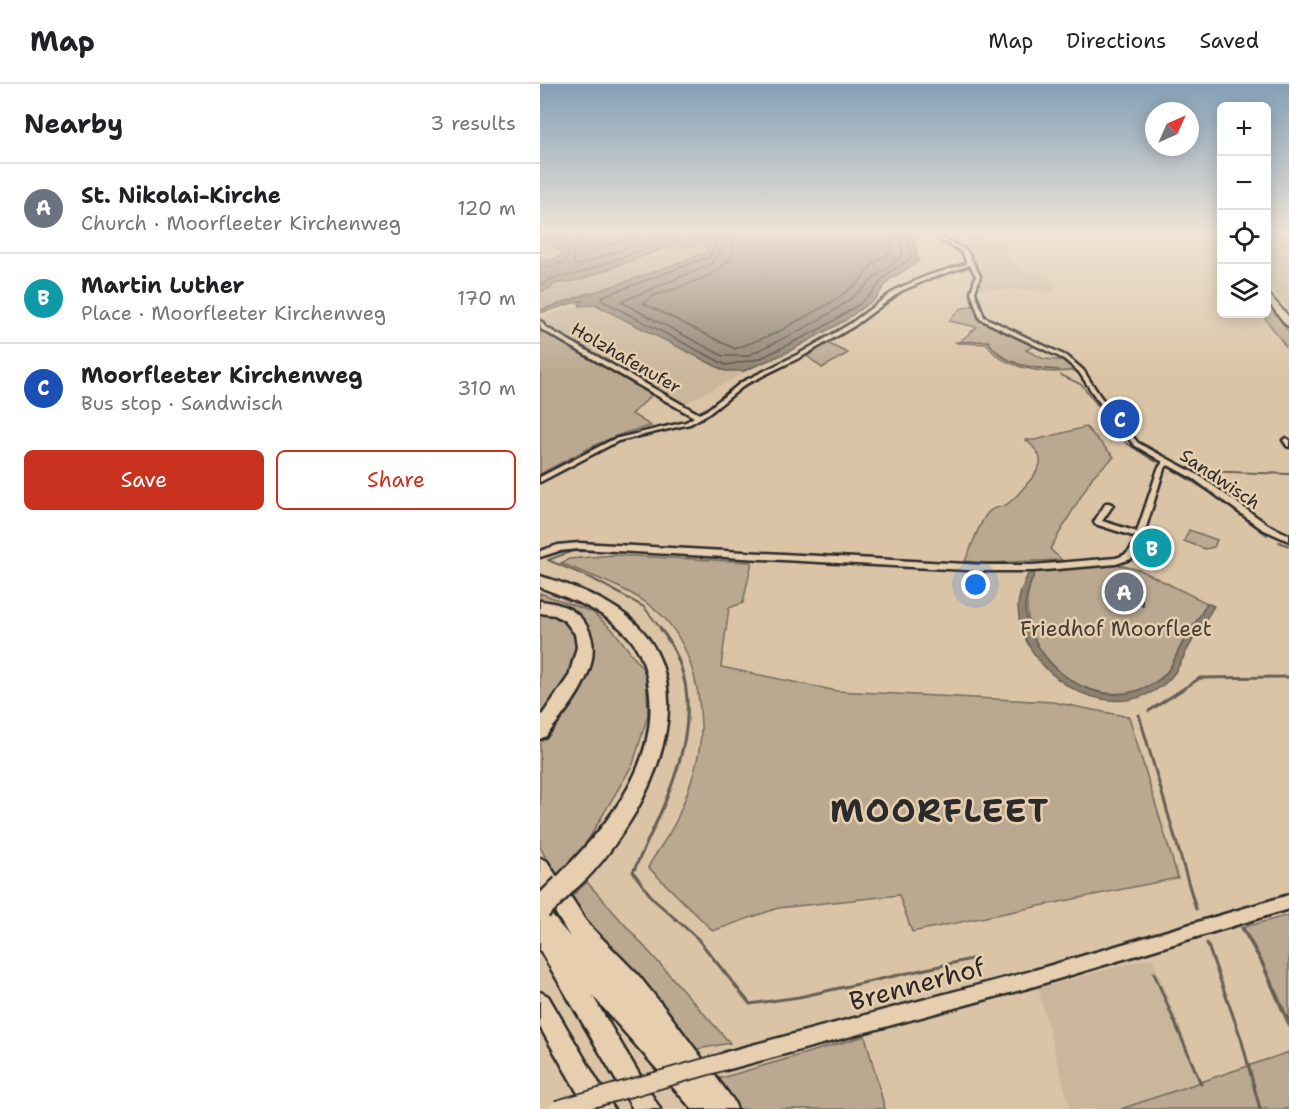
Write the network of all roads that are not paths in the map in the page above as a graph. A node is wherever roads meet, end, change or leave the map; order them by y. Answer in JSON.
{"nodes":[{"id":1,"x":927,"y":278,"type":"edge"},
{"id":2,"x":978,"y":278,"type":"edge"},
{"id":3,"x":1271,"y":300,"type":"edge"},
{"id":4,"x":540,"y":323,"type":"edge"},
{"id":5,"x":1289,"y":323,"type":"edge"},
{"id":6,"x":699,"y":417,"type":"junction"},
{"id":7,"x":1167,"y":462,"type":"junction"},
{"id":8,"x":540,"y":480,"type":"edge"},
{"id":9,"x":1109,"y":505,"type":"dead end"},
{"id":10,"x":1139,"y":535,"type":"junction"},
{"id":11,"x":1289,"y":538,"type":"edge"},
{"id":12,"x":540,"y":554,"type":"edge"},
{"id":13,"x":540,"y":581,"type":"edge"},
{"id":14,"x":540,"y":607,"type":"edge"},
{"id":15,"x":540,"y":731,"type":"edge"},
{"id":16,"x":540,"y":868,"type":"edge"},
{"id":17,"x":1289,"y":902,"type":"edge"},
{"id":18,"x":540,"y":909,"type":"edge"},
{"id":19,"x":540,"y":919,"type":"edge"},
{"id":20,"x":540,"y":929,"type":"edge"},
{"id":21,"x":540,"y":1004,"type":"edge"},
{"id":22,"x":562,"y":1045,"type":"junction"},
{"id":23,"x":557,"y":1109,"type":"edge"},
{"id":24,"x":586,"y":1109,"type":"edge"},
{"id":25,"x":601,"y":1109,"type":"edge"},
{"id":26,"x":647,"y":1109,"type":"edge"},
{"id":27,"x":709,"y":1109,"type":"edge"},
{"id":28,"x":724,"y":1109,"type":"edge"}],
"edges":[{"from":1,"to":6,"type":"street"},
{"from":2,"to":7,"type":"street","name":"Sandwisch"},
{"from":3,"to":5,"type":"main road"},
{"from":4,"to":6,"type":"street","name":"Holzhafenufer"},
{"from":6,"to":8,"type":"street"},
{"from":7,"to":10,"type":"street"},
{"from":7,"to":11,"type":"street","name":"Sandwisch"},
{"from":9,"to":10,"type":"street"},
{"from":10,"to":12,"type":"street"},
{"from":13,"to":18,"type":"highway","bridge":true},
{"from":14,"to":15,"type":"highway"},
{"from":16,"to":28,"type":"highway"},
{"from":17,"to":23,"type":"street","name":"Brennerhof","bridge":true},
{"from":19,"to":27,"type":"highway"},
{"from":20,"to":26,"type":"highway"},
{"from":21,"to":22,"type":"highway"},
{"from":22,"to":24,"type":"highway"},
{"from":22,"to":25,"type":"highway"}]}
